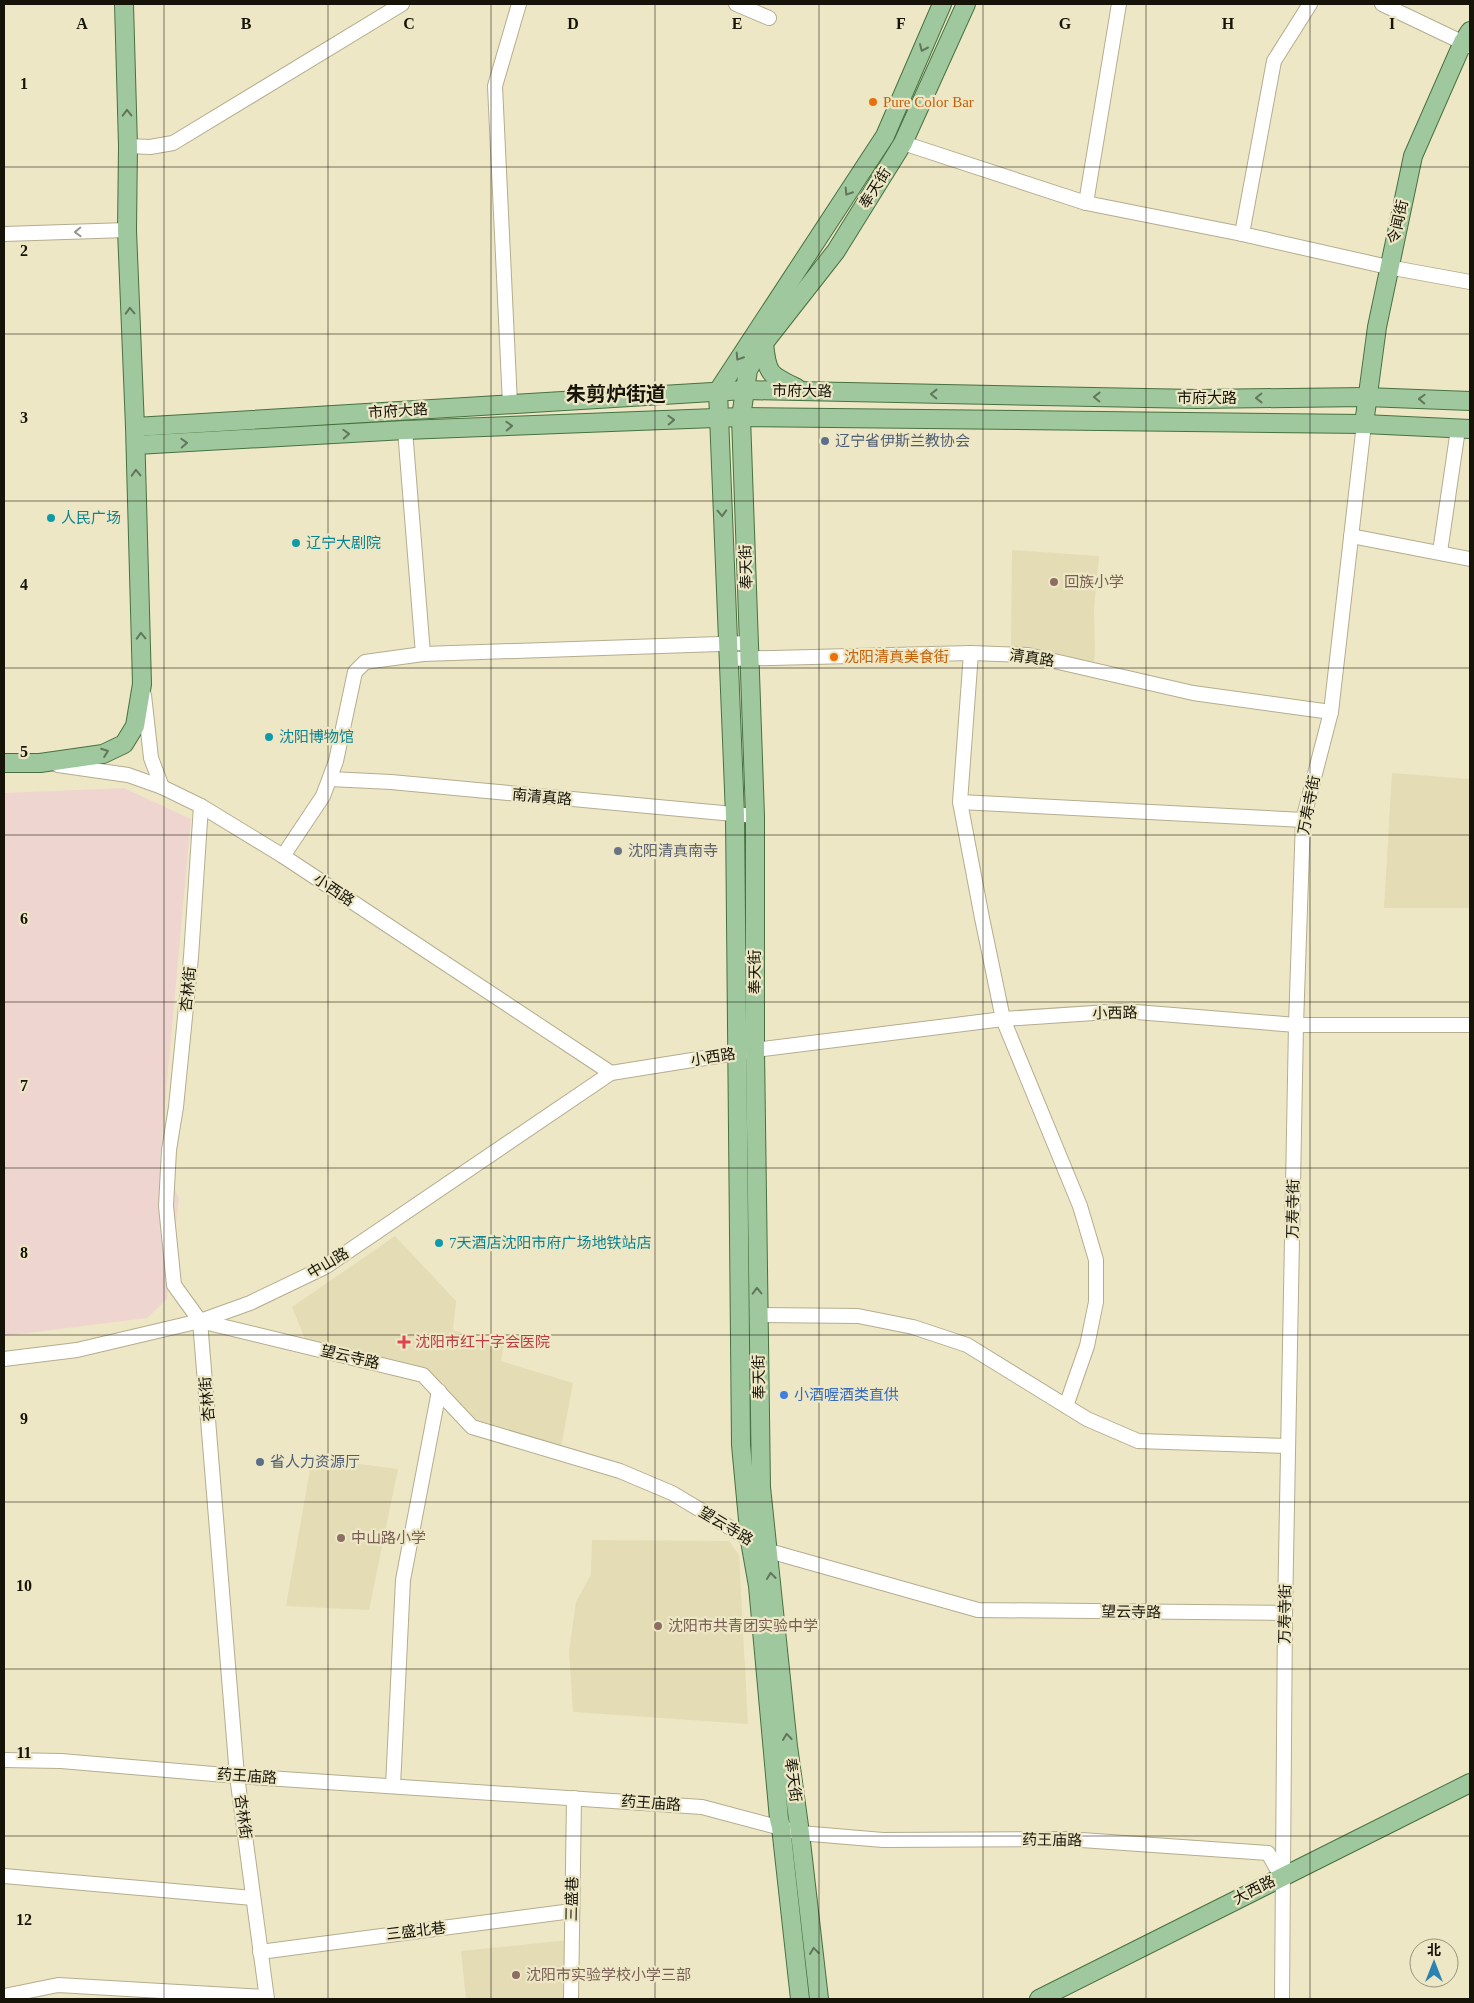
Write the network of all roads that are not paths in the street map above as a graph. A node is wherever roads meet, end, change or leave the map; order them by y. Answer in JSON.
{"nodes":[{"id":1,"x":124,"y":4,"type":"edge"},
{"id":2,"x":402,"y":4,"type":"edge"},
{"id":3,"x":520,"y":4,"type":"edge"},
{"id":4,"x":736,"y":4,"type":"edge"},
{"id":5,"x":942,"y":4,"type":"edge"},
{"id":6,"x":966,"y":4,"type":"edge"},
{"id":7,"x":1119,"y":4,"type":"edge"},
{"id":8,"x":1310,"y":4,"type":"edge"},
{"id":9,"x":1382,"y":4,"type":"edge"},
{"id":10,"x":769,"y":18,"type":"dead end"},
{"id":11,"x":1468,"y":40,"type":"edge"},
{"id":12,"x":903,"y":143,"type":"junction"},
{"id":13,"x":128,"y":146,"type":"junction"},
{"id":14,"x":1086,"y":203,"type":"junction"},
{"id":15,"x":127,"y":230,"type":"junction"},
{"id":16,"x":4,"y":234,"type":"edge"},
{"id":17,"x":1242,"y":234,"type":"junction"},
{"id":18,"x":1388,"y":267,"type":"junction"},
{"id":19,"x":1470,"y":282,"type":"edge"},
{"id":20,"x":764,"y":343,"type":"junction"},
{"id":21,"x":745,"y":390,"type":"junction"},
{"id":22,"x":718,"y":391,"type":"junction"},
{"id":23,"x":805,"y":391,"type":"junction"},
{"id":24,"x":1366,"y":397,"type":"junction"},
{"id":25,"x":1470,"y":401,"type":"edge"},
{"id":26,"x":510,"y":404,"type":"junction"},
{"id":27,"x":741,"y":417,"type":"junction"},
{"id":28,"x":718,"y":418,"type":"junction"},
{"id":29,"x":1364,"y":424,"type":"junction"},
{"id":30,"x":135,"y":427,"type":"junction"},
{"id":31,"x":405,"y":430,"type":"junction"},
{"id":32,"x":1463,"y":432,"type":"edge"},
{"id":33,"x":136,"y":445,"type":"junction"},
{"id":34,"x":1351,"y":536,"type":"junction"},
{"id":35,"x":1440,"y":552,"type":"junction"},
{"id":36,"x":1470,"y":559,"type":"edge"},
{"id":37,"x":749,"y":650,"type":"junction"},
{"id":38,"x":728,"y":651,"type":"junction"},
{"id":39,"x":971,"y":653,"type":"junction"},
{"id":40,"x":423,"y":654,"type":"junction"},
{"id":41,"x":142,"y":684,"type":"junction"},
{"id":42,"x":1331,"y":712,"type":"junction"},
{"id":43,"x":4,"y":763,"type":"edge"},
{"id":44,"x":40,"y":763,"type":"junction"},
{"id":45,"x":330,"y":779,"type":"junction"},
{"id":46,"x":162,"y":787,"type":"junction"},
{"id":47,"x":960,"y":802,"type":"junction"},
{"id":48,"x":201,"y":806,"type":"junction"},
{"id":49,"x":735,"y":815,"type":"junction"},
{"id":50,"x":755,"y":816,"type":"junction"},
{"id":51,"x":1303,"y":820,"type":"junction"},
{"id":52,"x":283,"y":856,"type":"junction"},
{"id":53,"x":1003,"y":1019,"type":"junction"},
{"id":54,"x":1470,"y":1025,"type":"edge"},
{"id":55,"x":1296,"y":1026,"type":"junction"},
{"id":56,"x":755,"y":1050,"type":"junction"},
{"id":57,"x":736,"y":1053,"type":"junction"},
{"id":58,"x":611,"y":1073,"type":"junction"},
{"id":59,"x":757,"y":1315,"type":"junction"},
{"id":60,"x":200,"y":1322,"type":"junction"},
{"id":61,"x":4,"y":1359,"type":"edge"},
{"id":62,"x":439,"y":1391,"type":"junction"},
{"id":63,"x":1066,"y":1406,"type":"junction"},
{"id":64,"x":1288,"y":1446,"type":"junction"},
{"id":65,"x":750,"y":1541,"type":"junction"},
{"id":66,"x":769,"y":1551,"type":"junction"},
{"id":67,"x":1285,"y":1614,"type":"junction"},
{"id":68,"x":4,"y":1760,"type":"edge"},
{"id":69,"x":237,"y":1776,"type":"junction"},
{"id":70,"x":1470,"y":1783,"type":"edge"},
{"id":71,"x":394,"y":1786,"type":"junction"},
{"id":72,"x":574,"y":1798,"type":"junction"},
{"id":73,"x":782,"y":1828,"type":"junction"},
{"id":74,"x":800,"y":1833,"type":"junction"},
{"id":75,"x":4,"y":1876,"type":"edge"},
{"id":76,"x":1282,"y":1876,"type":"junction"},
{"id":77,"x":253,"y":1898,"type":"junction"},
{"id":78,"x":572,"y":1911,"type":"junction"},
{"id":79,"x":260,"y":1952,"type":"junction"},
{"id":80,"x":4,"y":1996,"type":"edge"},
{"id":81,"x":266,"y":1998,"type":"edge"},
{"id":82,"x":571,"y":1999,"type":"edge"},
{"id":83,"x":800,"y":1999,"type":"edge"},
{"id":84,"x":819,"y":1999,"type":"edge"},
{"id":85,"x":1039,"y":1999,"type":"edge"},
{"id":86,"x":1282,"y":1999,"type":"edge"}],
"edges":[{"from":13,"to":1,"type":"main road","one_way":true},
{"from":2,"to":13,"type":"street"},
{"from":3,"to":26,"type":"street"},
{"from":4,"to":10,"type":"street"},
{"from":5,"to":22,"type":"main road","name":"奉天街","one_way":true},
{"from":6,"to":12,"type":"main road","name":"奉天街"},
{"from":7,"to":14,"type":"street"},
{"from":8,"to":17,"type":"street"},
{"from":9,"to":11,"type":"street"},
{"from":11,"to":18,"type":"main road","name":"令闻街"},
{"from":12,"to":14,"type":"street"},
{"from":12,"to":20,"type":"main road","name":"奉天街"},
{"from":13,"to":15,"type":"main road"},
{"from":14,"to":17,"type":"street"},
{"from":15,"to":16,"type":"street","one_way":true},
{"from":30,"to":15,"type":"main road","one_way":true},
{"from":17,"to":18,"type":"street"},
{"from":18,"to":19,"type":"street"},
{"from":18,"to":24,"type":"main road","name":"令闻街"},
{"from":20,"to":21,"type":"main road","name":"奉天街"},
{"from":20,"to":23,"type":"main road"},
{"from":21,"to":22,"type":"main road","name":"市府大路"},
{"from":21,"to":23,"type":"main road","name":"市府大路"},
{"from":21,"to":27,"type":"main road","name":"奉天街"},
{"from":22,"to":26,"type":"main road","name":"市府大路"},
{"from":22,"to":28,"type":"main road","name":"奉天街"},
{"from":24,"to":23,"type":"main road","name":"市府大路","one_way":true},
{"from":25,"to":24,"type":"main road","name":"市府大路","one_way":true},
{"from":24,"to":29,"type":"main road","name":"令闻街"},
{"from":26,"to":30,"type":"main road","name":"市府大路"},
{"from":27,"to":28,"type":"main road","name":"市府大路"},
{"from":27,"to":29,"type":"main road","name":"市府大路"},
{"from":27,"to":37,"type":"main road","name":"奉天街"},
{"from":31,"to":28,"type":"main road","name":"市府大路","one_way":true},
{"from":28,"to":38,"type":"main road","name":"奉天街","one_way":true},
{"from":29,"to":32,"type":"main road","name":"市府大路"},
{"from":29,"to":34,"type":"street","name":"万寿寺街"},
{"from":30,"to":33,"type":"main road"},
{"from":33,"to":31,"type":"main road","name":"市府大路","one_way":true},
{"from":31,"to":40,"type":"street"},
{"from":32,"to":35,"type":"street"},
{"from":41,"to":33,"type":"main road","one_way":true},
{"from":34,"to":35,"type":"street"},
{"from":34,"to":42,"type":"street","name":"万寿寺街"},
{"from":35,"to":36,"type":"street"},
{"from":37,"to":38,"type":"street","name":"清真路"},
{"from":37,"to":39,"type":"street","name":"清真路"},
{"from":37,"to":50,"type":"main road","name":"奉天街"},
{"from":38,"to":40,"type":"street","name":"清真路"},
{"from":38,"to":49,"type":"main road","name":"奉天街"},
{"from":39,"to":42,"type":"street","name":"清真路"},
{"from":39,"to":47,"type":"street"},
{"from":40,"to":45,"type":"street","name":"清真路"},
{"from":44,"to":41,"type":"main road","one_way":true},
{"from":41,"to":46,"type":"street"},
{"from":42,"to":51,"type":"street","name":"万寿寺街"},
{"from":43,"to":44,"type":"main road"},
{"from":44,"to":46,"type":"street","name":"小西路"},
{"from":45,"to":49,"type":"street","name":"南清真路"},
{"from":45,"to":52,"type":"street","name":"清真路"},
{"from":46,"to":48,"type":"street","name":"小西路"},
{"from":47,"to":51,"type":"street"},
{"from":47,"to":53,"type":"street"},
{"from":48,"to":52,"type":"street","name":"小西路"},
{"from":48,"to":60,"type":"street","name":"杏林街"},
{"from":49,"to":50,"type":"street","name":"南清真路"},
{"from":49,"to":57,"type":"main road","name":"奉天街"},
{"from":50,"to":56,"type":"main road","name":"奉天街"},
{"from":51,"to":55,"type":"street","name":"万寿寺街"},
{"from":52,"to":58,"type":"street","name":"小西路"},
{"from":53,"to":55,"type":"street","name":"小西路"},
{"from":53,"to":56,"type":"street","name":"小西路"},
{"from":53,"to":63,"type":"street"},
{"from":54,"to":55,"type":"street","name":"小西路"},
{"from":55,"to":64,"type":"street","name":"万寿寺街"},
{"from":56,"to":57,"type":"street","name":"小西路"},
{"from":59,"to":56,"type":"main road","name":"奉天街","one_way":true},
{"from":57,"to":58,"type":"street","name":"小西路"},
{"from":57,"to":65,"type":"main road","name":"奉天街"},
{"from":58,"to":60,"type":"street","name":"中山路"},
{"from":59,"to":63,"type":"street"},
{"from":59,"to":66,"type":"main road","name":"奉天街"},
{"from":60,"to":61,"type":"street","name":"中山路"},
{"from":60,"to":62,"type":"street","name":"望云寺路"},
{"from":60,"to":69,"type":"street","name":"杏林街"},
{"from":62,"to":65,"type":"street","name":"望云寺路"},
{"from":62,"to":71,"type":"street"},
{"from":63,"to":64,"type":"street"},
{"from":64,"to":67,"type":"street","name":"万寿寺街"},
{"from":65,"to":66,"type":"street","name":"望云寺路"},
{"from":65,"to":73,"type":"main road","name":"奉天街"},
{"from":66,"to":67,"type":"street","name":"望云寺路"},
{"from":74,"to":66,"type":"main road","name":"奉天街","one_way":true},
{"from":67,"to":76,"type":"street","name":"万寿寺街"},
{"from":68,"to":69,"type":"street","name":"药王庙路"},
{"from":69,"to":71,"type":"street","name":"药王庙路"},
{"from":69,"to":77,"type":"street","name":"杏林街"},
{"from":70,"to":76,"type":"main road","name":"大西路"},
{"from":71,"to":72,"type":"street","name":"药王庙路"},
{"from":72,"to":73,"type":"street","name":"药王庙路"},
{"from":72,"to":78,"type":"street","name":"三盛巷"},
{"from":73,"to":74,"type":"street","name":"药王庙路"},
{"from":73,"to":83,"type":"main road","name":"奉天街"},
{"from":74,"to":76,"type":"street","name":"药王庙路"},
{"from":84,"to":74,"type":"main road","name":"奉天街","one_way":true},
{"from":75,"to":77,"type":"street"},
{"from":76,"to":85,"type":"main road","name":"大西路"},
{"from":76,"to":86,"type":"street","name":"万寿寺街"},
{"from":77,"to":79,"type":"street","name":"杏林街"},
{"from":78,"to":79,"type":"street","name":"三盛北巷"},
{"from":78,"to":82,"type":"street","name":"三盛巷"},
{"from":79,"to":81,"type":"street","name":"杏林街"},
{"from":80,"to":81,"type":"street"}]}
